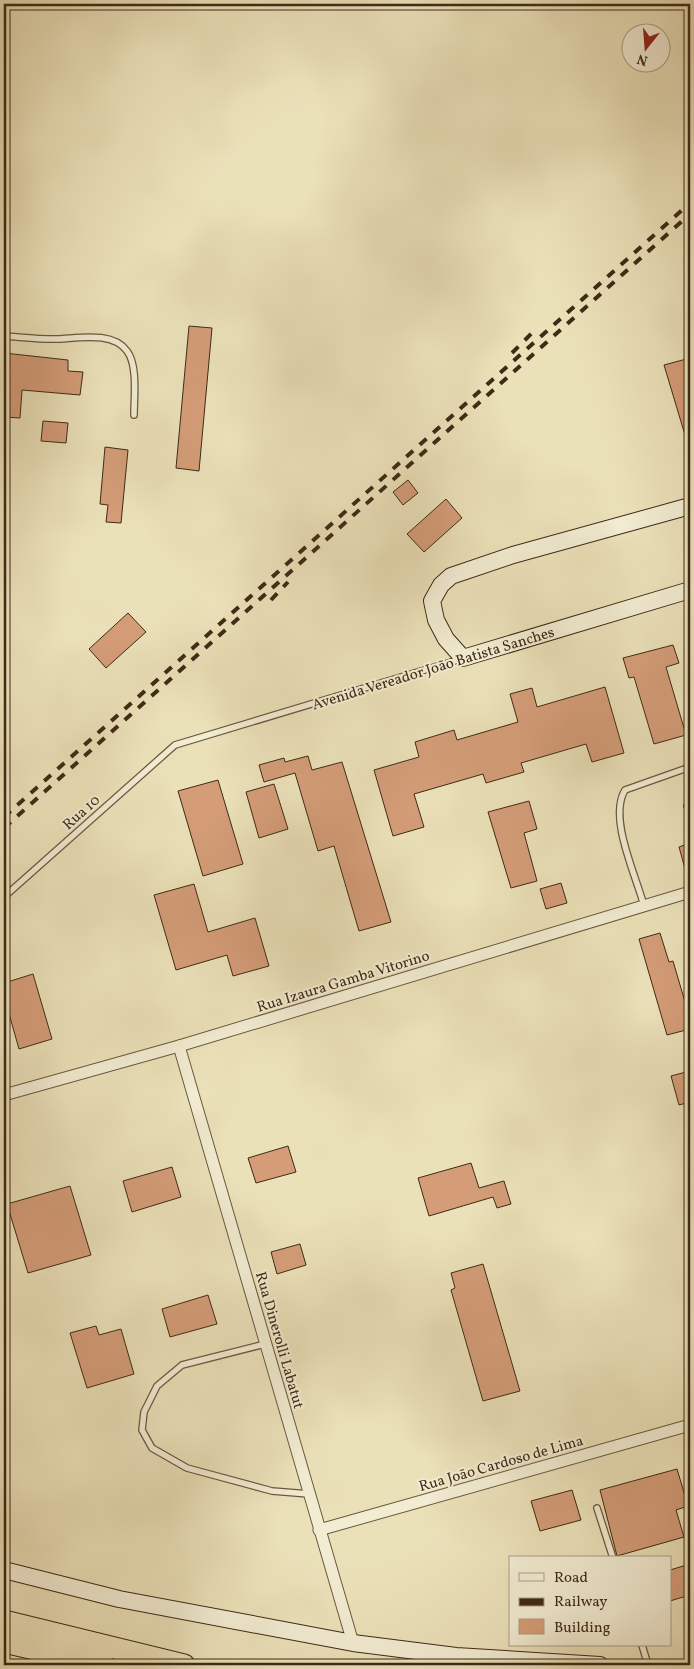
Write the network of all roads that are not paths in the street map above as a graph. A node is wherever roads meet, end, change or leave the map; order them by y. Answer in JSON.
{"nodes":[{"id":1,"x":4,"y":336,"type":"edge"},
{"id":2,"x":134,"y":415,"type":"dead end"},
{"id":3,"x":690,"y":506,"type":"edge"},
{"id":4,"x":690,"y":590,"type":"edge"},
{"id":5,"x":463,"y":658,"type":"junction"},
{"id":6,"x":175,"y":745,"type":"joint"},
{"id":7,"x":690,"y":767,"type":"edge"},
{"id":8,"x":690,"y":892,"type":"edge"},
{"id":9,"x":4,"y":898,"type":"edge"},
{"id":10,"x":644,"y":906,"type":"junction"},
{"id":11,"x":178,"y":1046,"type":"junction"},
{"id":12,"x":4,"y":1095,"type":"edge"},
{"id":13,"x":265,"y":1344,"type":"junction"},
{"id":14,"x":690,"y":1424,"type":"edge"},
{"id":15,"x":309,"y":1494,"type":"junction"},
{"id":16,"x":597,"y":1508,"type":"dead end"},
{"id":17,"x":319,"y":1530,"type":"junction"},
{"id":18,"x":612,"y":1556,"type":"edge"},
{"id":19,"x":4,"y":1570,"type":"edge"},
{"id":20,"x":4,"y":1621,"type":"edge"},
{"id":21,"x":4,"y":1642,"type":"edge"},
{"id":22,"x":353,"y":1642,"type":"junction"},
{"id":23,"x":642,"y":1646,"type":"edge"},
{"id":24,"x":456,"y":1660,"type":"edge"},
{"id":25,"x":104,"y":1665,"type":"edge"},
{"id":26,"x":184,"y":1665,"type":"edge"},
{"id":27,"x":600,"y":1665,"type":"edge"},
{"id":28,"x":648,"y":1665,"type":"edge"}],
"edges":[{"from":1,"to":2,"type":"lane"},
{"from":3,"to":5,"type":"street"},
{"from":4,"to":5,"type":"street","name":"Avenida Vereador João Batista Sanches"},
{"from":5,"to":6,"type":"lane","name":"Avenida Vereador João Batista Sanches"},
{"from":6,"to":9,"type":"lane","name":"Rua 10"},
{"from":7,"to":10,"type":"lane"},
{"from":8,"to":10,"type":"street","name":"Rua Izaura Gamba Vitorino"},
{"from":10,"to":11,"type":"street","name":"Rua Izaura Gamba Vitorino"},
{"from":11,"to":12,"type":"street","name":"Rua Izaura Gamba Vitorino"},
{"from":11,"to":13,"type":"street","name":"Rua Dinerolli Labatut"},
{"from":13,"to":15,"type":"street","name":"Rua Dinerolli Labatut"},
{"from":13,"to":15,"type":"lane"},
{"from":14,"to":17,"type":"street","name":"Rua João Cardoso de Lima"},
{"from":15,"to":17,"type":"street","name":"Rua Dinerolli Labatut"},
{"from":16,"to":18,"type":"lane"},
{"from":17,"to":22,"type":"street","name":"Rua Dinerolli Labatut"},
{"from":19,"to":22,"type":"street"},
{"from":20,"to":26,"type":"highway"},
{"from":21,"to":25,"type":"highway"},
{"from":22,"to":24,"type":"street"},
{"from":23,"to":28,"type":"lane"},
{"from":24,"to":27,"type":"street"}]}
